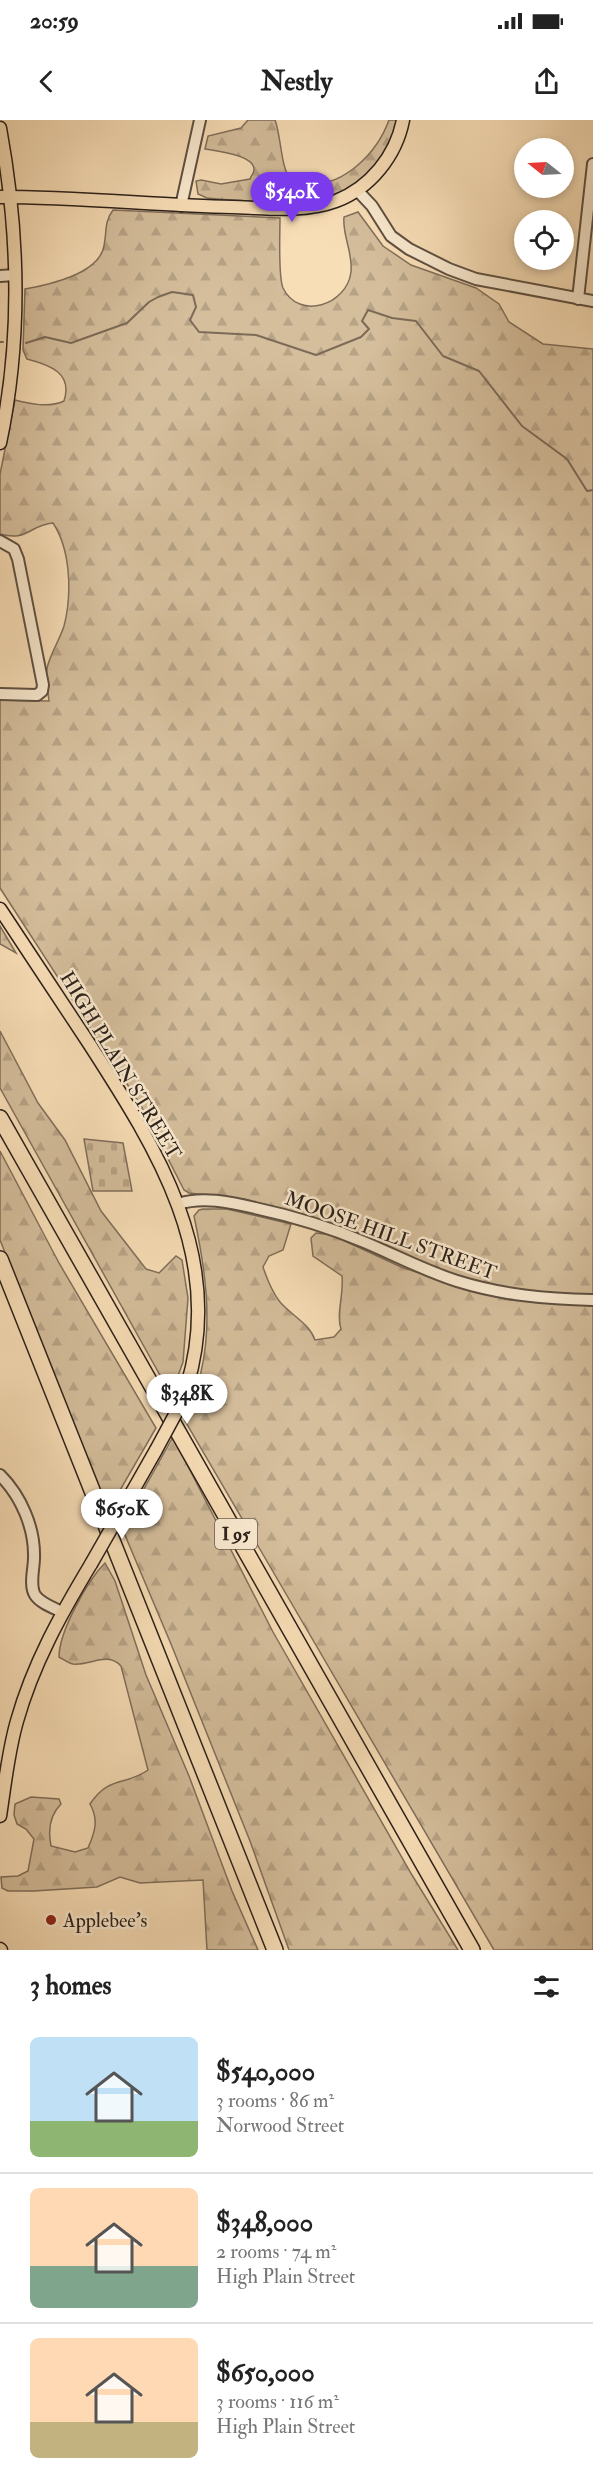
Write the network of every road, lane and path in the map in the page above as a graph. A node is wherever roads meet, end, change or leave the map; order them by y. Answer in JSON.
{"nodes":[{"id":1,"x":200,"y":120,"type":"edge"},
{"id":2,"x":403,"y":120,"type":"edge"},
{"id":3,"x":0,"y":128,"type":"edge"},
{"id":4,"x":593,"y":164,"type":"edge"},
{"id":5,"x":357,"y":190,"type":"junction"},
{"id":6,"x":5,"y":197,"type":"edge"},
{"id":7,"x":181,"y":206,"type":"junction"},
{"id":8,"x":15,"y":275,"type":"junction"},
{"id":9,"x":0,"y":276,"type":"edge"},
{"id":10,"x":578,"y":299,"type":"junction"},
{"id":11,"x":593,"y":301,"type":"edge"},
{"id":12,"x":0,"y":443,"type":"edge"},
{"id":13,"x":0,"y":541,"type":"edge"},
{"id":14,"x":0,"y":694,"type":"edge"},
{"id":15,"x":0,"y":909,"type":"edge"},
{"id":16,"x":0,"y":1118,"type":"edge"},
{"id":17,"x":178,"y":1204,"type":"junction"},
{"id":18,"x":0,"y":1259,"type":"edge"},
{"id":19,"x":593,"y":1300,"type":"edge"},
{"id":20,"x":0,"y":1475,"type":"edge"},
{"id":21,"x":62,"y":1612,"type":"junction"},
{"id":22,"x":0,"y":1816,"type":"edge"},
{"id":23,"x":275,"y":1950,"type":"edge"},
{"id":24,"x":472,"y":1950,"type":"edge"}],
"edges":[{"from":1,"to":7,"type":"street"},
{"from":2,"to":5,"type":"main road"},
{"from":3,"to":6,"type":"main road"},
{"from":4,"to":10,"type":"street"},
{"from":5,"to":7,"type":"main road"},
{"from":5,"to":10,"type":"street"},
{"from":6,"to":7,"type":"main road"},
{"from":6,"to":8,"type":"main road"},
{"from":8,"to":9,"type":"street"},
{"from":8,"to":12,"type":"main road"},
{"from":10,"to":11,"type":"street"},
{"from":13,"to":14,"type":"street"},
{"from":15,"to":17,"type":"main road","name":"HIGH PLAIN STREET"},
{"from":16,"to":24,"type":"highway","number":"I 95"},
{"from":17,"to":19,"type":"street","name":"MOOSE HILL STREET"},
{"from":17,"to":21,"type":"main road","name":"HIGH PLAIN STREET","bridge":true},
{"from":18,"to":23,"type":"highway"},
{"from":20,"to":21,"type":"street"},
{"from":21,"to":22,"type":"main road","name":"HIGH PLAIN STREET"}]}
